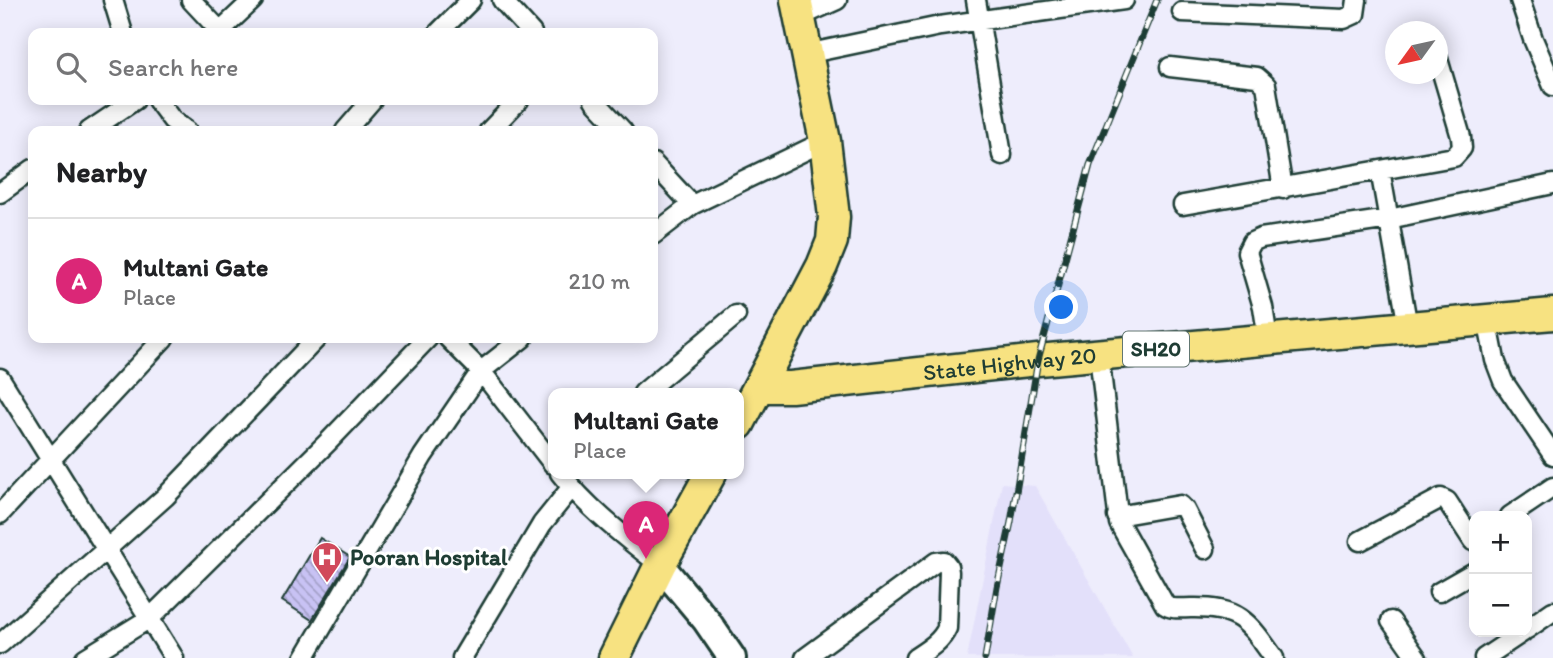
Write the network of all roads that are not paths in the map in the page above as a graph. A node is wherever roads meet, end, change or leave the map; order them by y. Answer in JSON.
{"nodes":[{"id":1,"x":113,"y":0,"type":"edge"},
{"id":2,"x":191,"y":0,"type":"edge"},
{"id":3,"x":253,"y":0,"type":"edge"},
{"id":4,"x":471,"y":0,"type":"edge"},
{"id":5,"x":502,"y":0,"type":"edge"},
{"id":6,"x":837,"y":0,"type":"edge"},
{"id":7,"x":976,"y":0,"type":"edge"},
{"id":8,"x":1124,"y":0,"type":"edge"},
{"id":9,"x":1357,"y":0,"type":"edge"},
{"id":10,"x":1520,"y":0,"type":"edge"},
{"id":11,"x":797,"y":9,"type":"edge"},
{"id":12,"x":1182,"y":12,"type":"dead end"},
{"id":13,"x":979,"y":21,"type":"junction"},
{"id":14,"x":121,"y":28,"type":"edge"},
{"id":15,"x":216,"y":28,"type":"edge"},
{"id":16,"x":223,"y":28,"type":"edge"},
{"id":17,"x":443,"y":28,"type":"edge"},
{"id":18,"x":527,"y":28,"type":"edge"},
{"id":19,"x":806,"y":54,"type":"junction"},
{"id":20,"x":1170,"y":67,"type":"dead end"},
{"id":21,"x":1445,"y":84,"type":"edge"},
{"id":22,"x":1553,"y":86,"type":"edge"},
{"id":23,"x":128,"y":105,"type":"edge"},
{"id":24,"x":161,"y":105,"type":"edge"},
{"id":25,"x":368,"y":105,"type":"edge"},
{"id":26,"x":514,"y":105,"type":"edge"},
{"id":27,"x":599,"y":105,"type":"edge"},
{"id":28,"x":96,"y":126,"type":"edge"},
{"id":29,"x":180,"y":126,"type":"edge"},
{"id":30,"x":349,"y":126,"type":"edge"},
{"id":31,"x":494,"y":126,"type":"edge"},
{"id":32,"x":618,"y":126,"type":"edge"},
{"id":33,"x":825,"y":141,"type":"junction"},
{"id":34,"x":1002,"y":155,"type":"dead end"},
{"id":35,"x":658,"y":168,"type":"edge"},
{"id":36,"x":1380,"y":170,"type":"junction"},
{"id":37,"x":28,"y":172,"type":"edge"},
{"id":38,"x":1553,"y":184,"type":"edge"},
{"id":39,"x":1283,"y":188,"type":"junction"},
{"id":40,"x":0,"y":192,"type":"edge"},
{"id":41,"x":692,"y":205,"type":"junction"},
{"id":42,"x":1183,"y":205,"type":"dead end"},
{"id":43,"x":1390,"y":219,"type":"junction"},
{"id":44,"x":658,"y":231,"type":"edge"},
{"id":45,"x":1553,"y":314,"type":"edge"},
{"id":46,"x":736,"y":315,"type":"dead end"},
{"id":47,"x":1487,"y":319,"type":"junction"},
{"id":48,"x":1408,"y":327,"type":"junction"},
{"id":49,"x":1268,"y":339,"type":"junction"},
{"id":50,"x":159,"y":343,"type":"edge"},
{"id":51,"x":312,"y":343,"type":"edge"},
{"id":52,"x":423,"y":343,"type":"edge"},
{"id":53,"x":453,"y":343,"type":"edge"},
{"id":54,"x":517,"y":343,"type":"edge"},
{"id":55,"x":1099,"y":355,"type":"junction"},
{"id":56,"x":481,"y":371,"type":"junction"},
{"id":57,"x":0,"y":378,"type":"edge"},
{"id":58,"x":759,"y":387,"type":"junction"},
{"id":59,"x":649,"y":388,"type":"edge"},
{"id":60,"x":744,"y":415,"type":"edge"},
{"id":61,"x":1553,"y":455,"type":"edge"},
{"id":62,"x":548,"y":458,"type":"edge"},
{"id":63,"x":51,"y":460,"type":"junction"},
{"id":64,"x":708,"y":479,"type":"edge"},
{"id":65,"x":566,"y":480,"type":"edge"},
{"id":66,"x":1553,"y":487,"type":"edge"},
{"id":67,"x":1517,"y":511,"type":"edge"},
{"id":68,"x":0,"y":514,"type":"edge"},
{"id":69,"x":1117,"y":516,"type":"junction"},
{"id":70,"x":1469,"y":534,"type":"edge"},
{"id":71,"x":1360,"y":541,"type":"dead end"},
{"id":72,"x":1205,"y":549,"type":"dead end"},
{"id":73,"x":106,"y":550,"type":"junction"},
{"id":74,"x":660,"y":565,"type":"junction"},
{"id":75,"x":1470,"y":574,"type":"edge"},
{"id":76,"x":1439,"y":592,"type":"dead end"},
{"id":77,"x":1553,"y":611,"type":"edge"},
{"id":78,"x":150,"y":618,"type":"junction"},
{"id":79,"x":1391,"y":621,"type":"dead end"},
{"id":80,"x":1532,"y":625,"type":"edge"},
{"id":81,"x":1514,"y":637,"type":"edge"},
{"id":82,"x":0,"y":644,"type":"edge"},
{"id":83,"x":85,"y":658,"type":"edge"},
{"id":84,"x":174,"y":658,"type":"edge"},
{"id":85,"x":304,"y":658,"type":"edge"},
{"id":86,"x":462,"y":658,"type":"edge"},
{"id":87,"x":614,"y":658,"type":"edge"},
{"id":88,"x":732,"y":658,"type":"edge"},
{"id":89,"x":805,"y":658,"type":"edge"},
{"id":90,"x":915,"y":658,"type":"edge"},
{"id":91,"x":1274,"y":658,"type":"edge"},
{"id":92,"x":1417,"y":658,"type":"edge"},
{"id":93,"x":1483,"y":658,"type":"edge"}],
"edges":[{"from":1,"to":14,"type":"street"},
{"from":2,"to":15,"type":"street"},
{"from":3,"to":16,"type":"street"},
{"from":4,"to":17,"type":"street"},
{"from":5,"to":18,"type":"street"},
{"from":6,"to":11,"type":"street"},
{"from":7,"to":13,"type":"street"},
{"from":8,"to":13,"type":"street"},
{"from":9,"to":12,"type":"street"},
{"from":10,"to":22,"type":"street"},
{"from":11,"to":19,"type":"main road"},
{"from":13,"to":19,"type":"street"},
{"from":13,"to":34,"type":"street"},
{"from":19,"to":33,"type":"main road"},
{"from":20,"to":39,"type":"street"},
{"from":21,"to":36,"type":"street"},
{"from":23,"to":28,"type":"street"},
{"from":24,"to":29,"type":"street"},
{"from":25,"to":30,"type":"street"},
{"from":26,"to":31,"type":"street"},
{"from":27,"to":32,"type":"street"},
{"from":33,"to":41,"type":"street"},
{"from":33,"to":58,"type":"main road"},
{"from":35,"to":41,"type":"street"},
{"from":36,"to":39,"type":"street"},
{"from":36,"to":43,"type":"street"},
{"from":37,"to":40,"type":"street"},
{"from":38,"to":43,"type":"street"},
{"from":39,"to":42,"type":"street"},
{"from":41,"to":44,"type":"street"},
{"from":43,"to":48,"type":"street"},
{"from":43,"to":49,"type":"street"},
{"from":45,"to":47,"type":"main road","name":"State Highway 20","number":"SH20"},
{"from":46,"to":59,"type":"street"},
{"from":47,"to":48,"type":"main road","name":"State Highway 20","number":"SH20"},
{"from":47,"to":61,"type":"street"},
{"from":48,"to":49,"type":"main road","name":"State Highway 20","number":"SH20"},
{"from":49,"to":55,"type":"main road","name":"State Highway 20","number":"SH20"},
{"from":50,"to":63,"type":"street"},
{"from":51,"to":73,"type":"street"},
{"from":52,"to":78,"type":"street"},
{"from":53,"to":56,"type":"street"},
{"from":54,"to":56,"type":"street"},
{"from":55,"to":58,"type":"main road","name":"State Highway 20","number":"SH20"},
{"from":55,"to":69,"type":"street"},
{"from":56,"to":62,"type":"street"},
{"from":56,"to":85,"type":"street"},
{"from":57,"to":63,"type":"street"},
{"from":58,"to":60,"type":"main road"},
{"from":63,"to":68,"type":"street"},
{"from":63,"to":73,"type":"street"},
{"from":64,"to":74,"type":"main road"},
{"from":65,"to":74,"type":"street"},
{"from":65,"to":86,"type":"street"},
{"from":66,"to":67,"type":"street"},
{"from":69,"to":72,"type":"street"},
{"from":69,"to":91,"type":"street"},
{"from":70,"to":71,"type":"street"},
{"from":73,"to":78,"type":"street"},
{"from":73,"to":82,"type":"street"},
{"from":74,"to":87,"type":"main road"},
{"from":74,"to":88,"type":"street"},
{"from":75,"to":76,"type":"street"},
{"from":77,"to":80,"type":"street"},
{"from":78,"to":83,"type":"street"},
{"from":78,"to":84,"type":"street"},
{"from":79,"to":92,"type":"street"},
{"from":81,"to":93,"type":"street"},
{"from":89,"to":90,"type":"street"}]}
